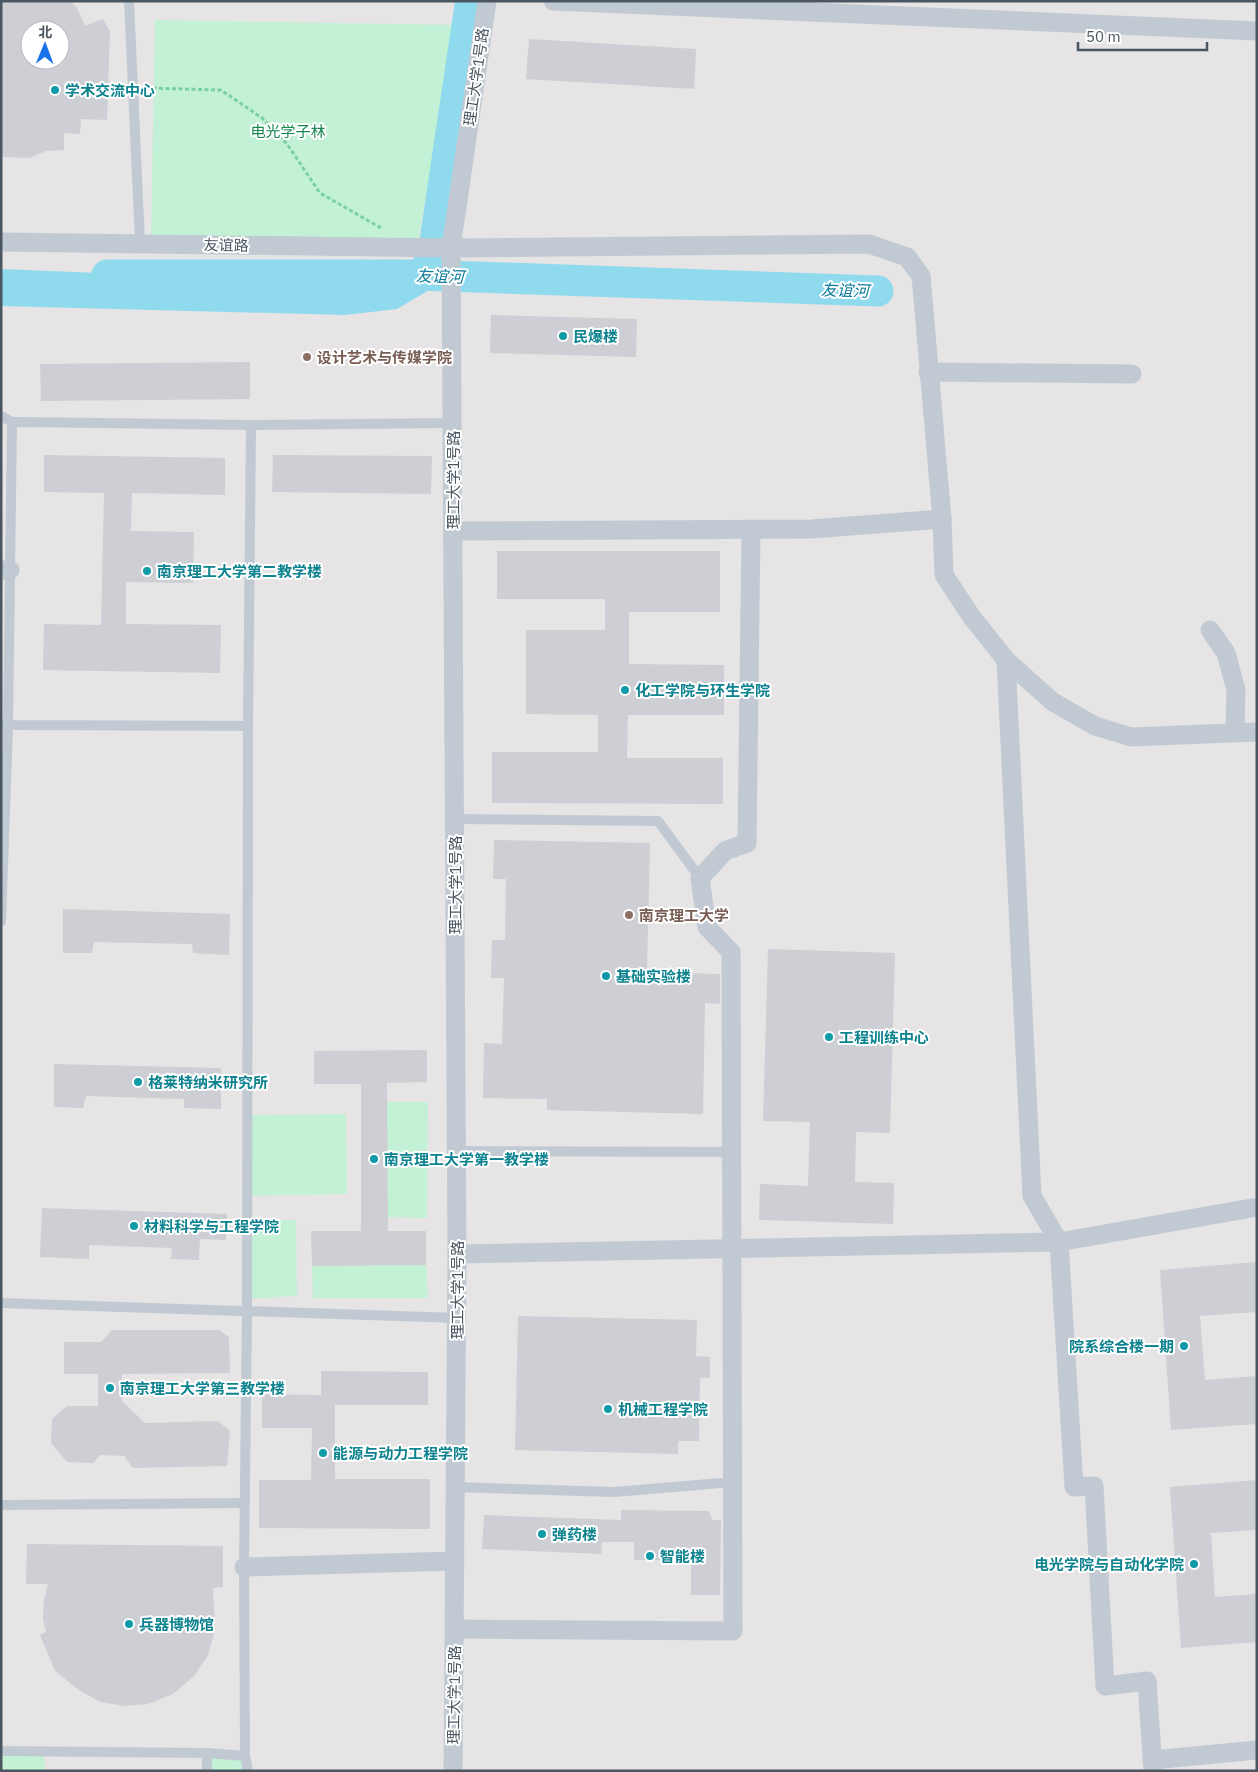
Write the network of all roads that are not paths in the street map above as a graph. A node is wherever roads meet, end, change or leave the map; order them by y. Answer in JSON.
{"nodes":[{"id":1,"x":129,"y":1,"type":"edge"},
{"id":2,"x":487,"y":1,"type":"edge"},
{"id":3,"x":553,"y":1,"type":"edge"},
{"id":4,"x":1257,"y":31,"type":"edge"},
{"id":5,"x":1,"y":242,"type":"edge"},
{"id":6,"x":140,"y":243,"type":"junction"},
{"id":7,"x":451,"y":248,"type":"junction"},
{"id":8,"x":928,"y":372,"type":"junction"},
{"id":9,"x":1132,"y":374,"type":"dead end"},
{"id":10,"x":1,"y":416,"type":"edge"},
{"id":11,"x":12,"y":422,"type":"junction"},
{"id":12,"x":452,"y":423,"type":"junction"},
{"id":13,"x":251,"y":425,"type":"junction"},
{"id":14,"x":942,"y":519,"type":"junction"},
{"id":15,"x":751,"y":529,"type":"junction"},
{"id":16,"x":453,"y":531,"type":"junction"},
{"id":17,"x":5,"y":570,"type":"edge"},
{"id":18,"x":1210,"y":630,"type":"dead end"},
{"id":19,"x":1006,"y":660,"type":"junction"},
{"id":20,"x":5,"y":725,"type":"edge"},
{"id":21,"x":248,"y":726,"type":"junction"},
{"id":22,"x":1235,"y":731,"type":"junction"},
{"id":23,"x":1257,"y":732,"type":"edge"},
{"id":24,"x":455,"y":819,"type":"junction"},
{"id":25,"x":700,"y":878,"type":"junction"},
{"id":26,"x":1,"y":921,"type":"edge"},
{"id":27,"x":457,"y":1151,"type":"junction"},
{"id":28,"x":732,"y":1152,"type":"junction"},
{"id":29,"x":1257,"y":1207,"type":"edge"},
{"id":30,"x":1059,"y":1242,"type":"junction"},
{"id":31,"x":732,"y":1249,"type":"junction"},
{"id":32,"x":457,"y":1254,"type":"junction"},
{"id":33,"x":1,"y":1303,"type":"edge"},
{"id":34,"x":248,"y":1312,"type":"junction"},
{"id":35,"x":457,"y":1318,"type":"junction"},
{"id":36,"x":733,"y":1482,"type":"junction"},
{"id":37,"x":455,"y":1487,"type":"junction"},
{"id":38,"x":244,"y":1502,"type":"junction"},
{"id":39,"x":1,"y":1505,"type":"edge"},
{"id":40,"x":455,"y":1561,"type":"junction"},
{"id":41,"x":244,"y":1567,"type":"junction"},
{"id":42,"x":455,"y":1629,"type":"junction"},
{"id":43,"x":1257,"y":1750,"type":"edge"},
{"id":44,"x":1,"y":1751,"type":"edge"},
{"id":45,"x":207,"y":1753,"type":"junction"},
{"id":46,"x":245,"y":1756,"type":"junction"},
{"id":47,"x":1152,"y":1765,"type":"edge"},
{"id":48,"x":206,"y":1771,"type":"edge"},
{"id":49,"x":248,"y":1771,"type":"edge"},
{"id":50,"x":452,"y":1771,"type":"edge"}],
"edges":[{"from":1,"to":6,"type":"lane"},
{"from":2,"to":7,"type":"street","name":"理工大学1号路"},
{"from":3,"to":4,"type":"street"},
{"from":5,"to":6,"type":"street","name":"友谊路"},
{"from":6,"to":7,"type":"street","name":"友谊路"},
{"from":7,"to":8,"type":"street","name":"友谊路"},
{"from":7,"to":12,"type":"street","name":"理工大学1号路"},
{"from":8,"to":9,"type":"street"},
{"from":8,"to":14,"type":"street","name":"友谊路"},
{"from":10,"to":11,"type":"lane"},
{"from":11,"to":13,"type":"lane"},
{"from":11,"to":17,"type":"lane"},
{"from":12,"to":13,"type":"lane"},
{"from":12,"to":16,"type":"street","name":"理工大学1号路"},
{"from":13,"to":21,"type":"lane"},
{"from":14,"to":15,"type":"street"},
{"from":14,"to":19,"type":"street","name":"友谊路"},
{"from":15,"to":16,"type":"street"},
{"from":15,"to":25,"type":"street"},
{"from":16,"to":24,"type":"street","name":"理工大学1号路"},
{"from":17,"to":20,"type":"lane"},
{"from":18,"to":22,"type":"street"},
{"from":19,"to":22,"type":"street","name":"友谊路"},
{"from":19,"to":30,"type":"street"},
{"from":20,"to":21,"type":"lane"},
{"from":20,"to":26,"type":"lane"},
{"from":21,"to":34,"type":"lane"},
{"from":22,"to":23,"type":"street","name":"友谊路"},
{"from":24,"to":25,"type":"lane"},
{"from":24,"to":27,"type":"street","name":"理工大学1号路"},
{"from":25,"to":28,"type":"street"},
{"from":27,"to":28,"type":"lane"},
{"from":27,"to":32,"type":"street","name":"理工大学1号路"},
{"from":28,"to":31,"type":"street"},
{"from":29,"to":30,"type":"street"},
{"from":30,"to":31,"type":"street"},
{"from":30,"to":47,"type":"street"},
{"from":31,"to":32,"type":"street"},
{"from":31,"to":36,"type":"street"},
{"from":32,"to":35,"type":"street","name":"理工大学1号路"},
{"from":33,"to":34,"type":"lane"},
{"from":34,"to":35,"type":"lane"},
{"from":34,"to":38,"type":"lane"},
{"from":35,"to":37,"type":"street","name":"理工大学1号路"},
{"from":36,"to":37,"type":"lane"},
{"from":36,"to":42,"type":"street"},
{"from":37,"to":40,"type":"street","name":"理工大学1号路"},
{"from":38,"to":39,"type":"lane"},
{"from":38,"to":41,"type":"lane"},
{"from":40,"to":41,"type":"street"},
{"from":40,"to":42,"type":"street","name":"理工大学1号路"},
{"from":41,"to":46,"type":"lane"},
{"from":42,"to":50,"type":"street","name":"理工大学1号路"},
{"from":43,"to":47,"type":"street"},
{"from":44,"to":45,"type":"lane"},
{"from":45,"to":46,"type":"lane"},
{"from":45,"to":48,"type":"lane"},
{"from":46,"to":49,"type":"lane"}]}
